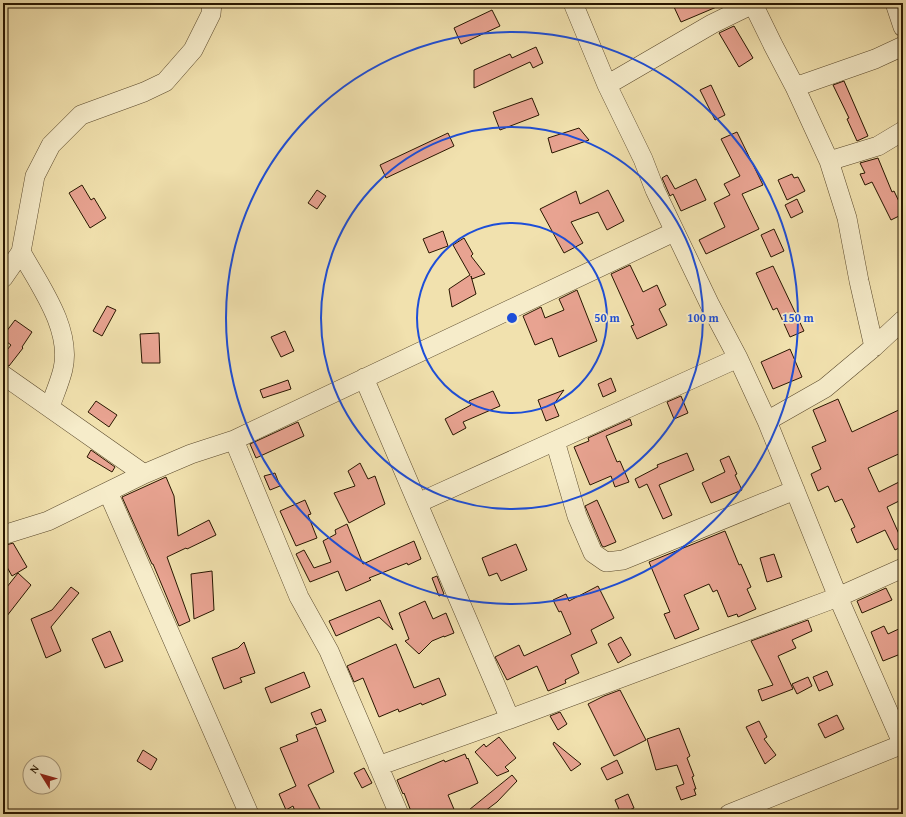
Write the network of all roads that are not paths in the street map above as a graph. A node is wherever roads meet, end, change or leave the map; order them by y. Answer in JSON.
{"nodes":[{"id":1,"x":212,"y":3,"type":"edge"},
{"id":2,"x":573,"y":3,"type":"edge"},
{"id":3,"x":895,"y":3,"type":"edge"},
{"id":4,"x":754,"y":4,"type":"edge"},
{"id":5,"x":903,"y":27,"type":"edge"},
{"id":6,"x":903,"y":46,"type":"edge"},
{"id":7,"x":607,"y":85,"type":"junction"},
{"id":8,"x":795,"y":87,"type":"junction"},
{"id":9,"x":903,"y":131,"type":"edge"},
{"id":10,"x":828,"y":161,"type":"junction"},
{"id":11,"x":674,"y":232,"type":"junction"},
{"id":12,"x":21,"y":252,"type":"junction"},
{"id":13,"x":3,"y":278,"type":"edge"},
{"id":14,"x":901,"y":324,"type":"edge"},
{"id":15,"x":874,"y":347,"type":"junction"},
{"id":16,"x":738,"y":358,"type":"junction"},
{"id":17,"x":3,"y":375,"type":"edge"},
{"id":18,"x":364,"y":378,"type":"junction"},
{"id":19,"x":50,"y":407,"type":"junction"},
{"id":20,"x":767,"y":421,"type":"junction"},
{"id":21,"x":234,"y":440,"type":"junction"},
{"id":22,"x":555,"y":441,"type":"junction"},
{"id":23,"x":144,"y":474,"type":"junction"},
{"id":24,"x":795,"y":490,"type":"junction"},
{"id":25,"x":108,"y":492,"type":"junction"},
{"id":26,"x":418,"y":503,"type":"junction"},
{"id":27,"x":3,"y":535,"type":"edge"},
{"id":28,"x":903,"y":568,"type":"edge"},
{"id":29,"x":838,"y":597,"type":"junction"},
{"id":30,"x":510,"y":720,"type":"junction"},
{"id":31,"x":903,"y":744,"type":"edge"},
{"id":32,"x":378,"y":766,"type":"junction"},
{"id":33,"x":771,"y":806,"type":"edge"},
{"id":34,"x":249,"y":814,"type":"edge"},
{"id":35,"x":399,"y":814,"type":"edge"},
{"id":36,"x":729,"y":814,"type":"edge"}],
"edges":[{"from":1,"to":12,"type":"street"},
{"from":2,"to":7,"type":"street"},
{"from":3,"to":5,"type":"street"},
{"from":4,"to":7,"type":"street"},
{"from":4,"to":8,"type":"street"},
{"from":6,"to":8,"type":"street"},
{"from":7,"to":11,"type":"street"},
{"from":8,"to":10,"type":"street"},
{"from":9,"to":10,"type":"street"},
{"from":10,"to":15,"type":"street"},
{"from":11,"to":16,"type":"street"},
{"from":11,"to":18,"type":"street"},
{"from":12,"to":13,"type":"street"},
{"from":12,"to":19,"type":"street"},
{"from":14,"to":15,"type":"street"},
{"from":15,"to":20,"type":"street"},
{"from":16,"to":20,"type":"street"},
{"from":16,"to":22,"type":"street"},
{"from":17,"to":19,"type":"street"},
{"from":18,"to":21,"type":"street"},
{"from":18,"to":26,"type":"street"},
{"from":19,"to":23,"type":"street"},
{"from":20,"to":24,"type":"street"},
{"from":21,"to":23,"type":"street"},
{"from":21,"to":32,"type":"street"},
{"from":22,"to":24,"type":"street"},
{"from":22,"to":26,"type":"street"},
{"from":23,"to":25,"type":"street"},
{"from":24,"to":29,"type":"street"},
{"from":25,"to":27,"type":"street"},
{"from":25,"to":34,"type":"street"},
{"from":26,"to":30,"type":"street"},
{"from":28,"to":29,"type":"street"},
{"from":29,"to":30,"type":"street"},
{"from":29,"to":31,"type":"street"},
{"from":30,"to":32,"type":"street"},
{"from":31,"to":33,"type":"street"},
{"from":32,"to":35,"type":"street"},
{"from":33,"to":36,"type":"street"}]}
